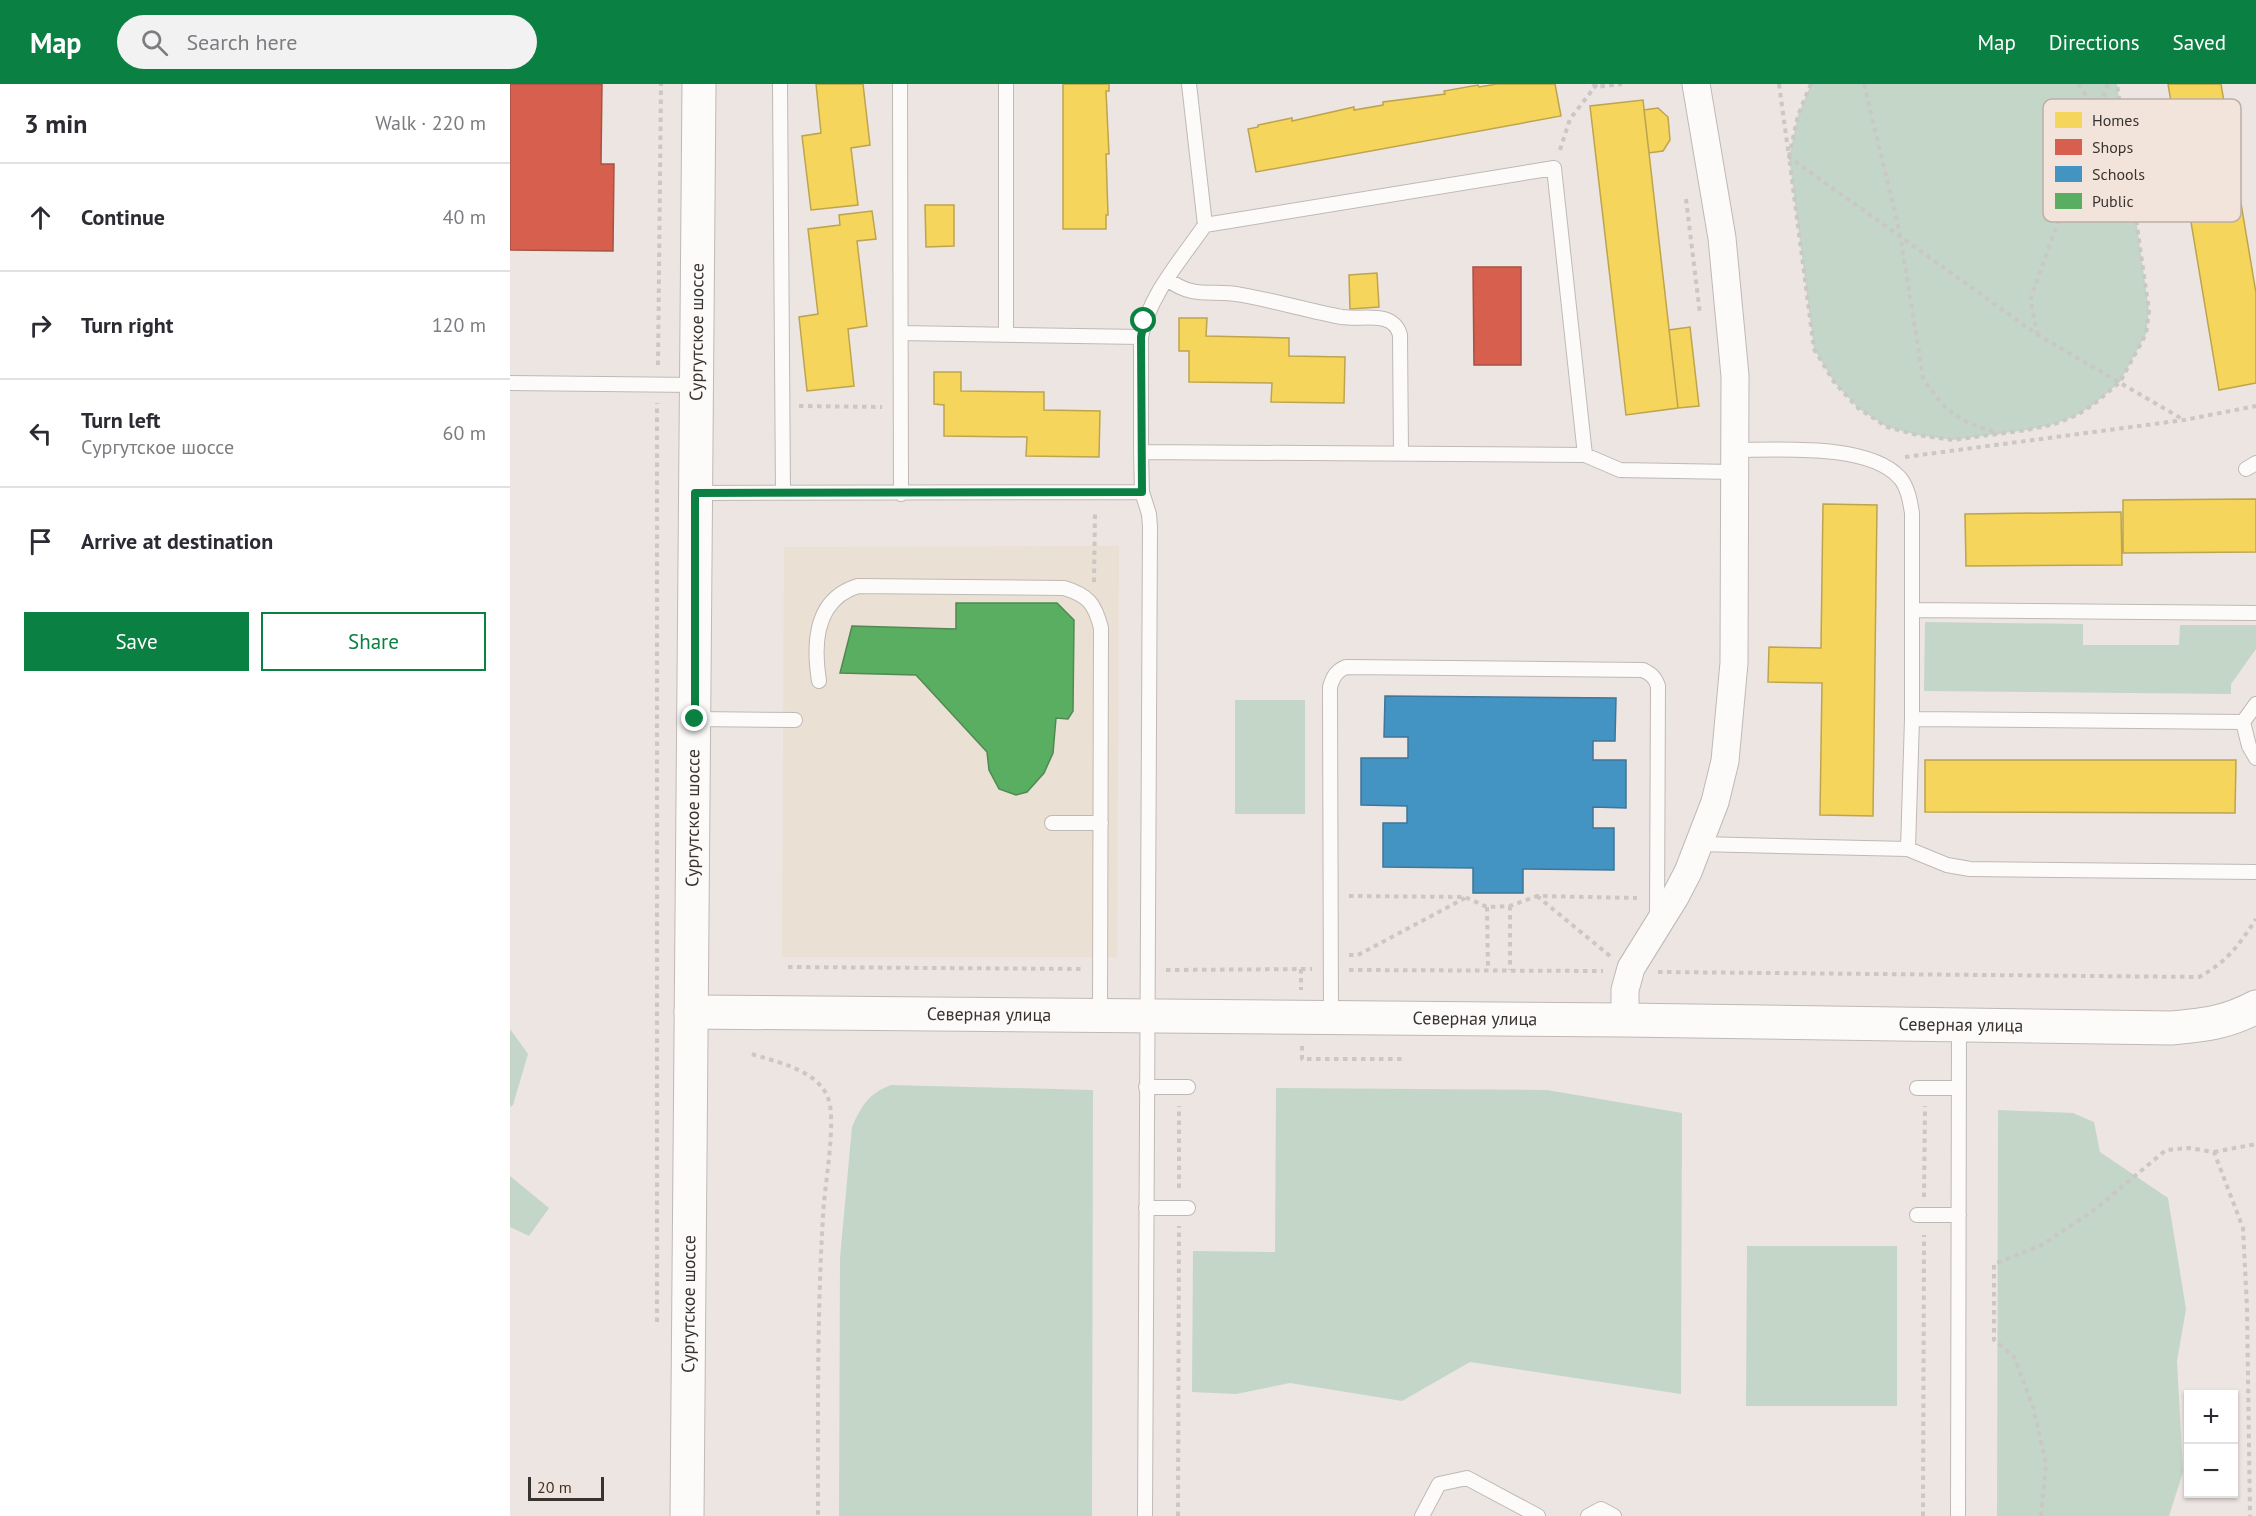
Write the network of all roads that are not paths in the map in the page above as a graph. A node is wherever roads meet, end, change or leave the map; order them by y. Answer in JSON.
{"nodes":[{"id":1,"x":699,"y":84,"type":"edge"},
{"id":2,"x":780,"y":84,"type":"edge"},
{"id":3,"x":900,"y":84,"type":"edge"},
{"id":4,"x":1006,"y":84,"type":"edge"},
{"id":5,"x":1189,"y":84,"type":"edge"},
{"id":6,"x":1696,"y":84,"type":"edge"},
{"id":7,"x":1205,"y":225,"type":"junction"},
{"id":8,"x":1167,"y":279,"type":"junction"},
{"id":9,"x":901,"y":333,"type":"junction"},
{"id":10,"x":1006,"y":335,"type":"junction"},
{"id":11,"x":1141,"y":337,"type":"junction"},
{"id":12,"x":510,"y":383,"type":"edge"},
{"id":13,"x":695,"y":385,"type":"junction"},
{"id":14,"x":1141,"y":452,"type":"junction"},
{"id":15,"x":1401,"y":454,"type":"junction"},
{"id":16,"x":1585,"y":455,"type":"junction"},
{"id":17,"x":1734,"y":461,"type":"junction"},
{"id":18,"x":783,"y":492,"type":"junction"},
{"id":19,"x":1142,"y":492,"type":"junction"},
{"id":20,"x":695,"y":493,"type":"junction"},
{"id":21,"x":902,"y":494,"type":"junction"},
{"id":22,"x":1912,"y":610,"type":"junction"},
{"id":23,"x":2256,"y":614,"type":"edge"},
{"id":24,"x":819,"y":681,"type":"dead end"},
{"id":25,"x":2256,"y":704,"type":"edge"},
{"id":26,"x":695,"y":719,"type":"junction"},
{"id":27,"x":1912,"y":719,"type":"junction"},
{"id":28,"x":795,"y":720,"type":"dead end"},
{"id":29,"x":2243,"y":722,"type":"junction"},
{"id":30,"x":2256,"y":758,"type":"edge"},
{"id":31,"x":1052,"y":823,"type":"dead end"},
{"id":32,"x":1101,"y":823,"type":"junction"},
{"id":33,"x":1699,"y":844,"type":"junction"},
{"id":34,"x":1908,"y":849,"type":"junction"},
{"id":35,"x":2256,"y":872,"type":"edge"},
{"id":36,"x":1658,"y":925,"type":"junction"},
{"id":37,"x":2256,"y":1007,"type":"edge"},
{"id":38,"x":691,"y":1012,"type":"junction"},
{"id":39,"x":1100,"y":1016,"type":"junction"},
{"id":40,"x":1146,"y":1017,"type":"junction"},
{"id":41,"x":1331,"y":1018,"type":"junction"},
{"id":42,"x":1625,"y":1020,"type":"junction"},
{"id":43,"x":1959,"y":1025,"type":"junction"},
{"id":44,"x":1146,"y":1087,"type":"junction"},
{"id":45,"x":1184,"y":1087,"type":"road end"},
{"id":46,"x":1921,"y":1088,"type":"road end"},
{"id":47,"x":1959,"y":1088,"type":"junction"},
{"id":48,"x":1146,"y":1208,"type":"junction"},
{"id":49,"x":1184,"y":1208,"type":"road end"},
{"id":50,"x":1921,"y":1215,"type":"road end"},
{"id":51,"x":1959,"y":1215,"type":"junction"},
{"id":52,"x":687,"y":1516,"type":"edge"},
{"id":53,"x":1145,"y":1516,"type":"edge"},
{"id":54,"x":1422,"y":1516,"type":"edge"},
{"id":55,"x":1538,"y":1516,"type":"edge"},
{"id":56,"x":1588,"y":1516,"type":"edge"},
{"id":57,"x":1614,"y":1516,"type":"edge"},
{"id":58,"x":1958,"y":1516,"type":"edge"}],
"edges":[{"from":1,"to":13,"type":"street","name":"Сургутское шоссе"},
{"from":2,"to":18,"type":"lane"},
{"from":3,"to":9,"type":"lane"},
{"from":4,"to":10,"type":"lane"},
{"from":5,"to":7,"type":"lane"},
{"from":6,"to":17,"type":"street"},
{"from":7,"to":8,"type":"lane"},
{"from":7,"to":16,"type":"lane"},
{"from":8,"to":11,"type":"lane"},
{"from":8,"to":15,"type":"lane"},
{"from":9,"to":10,"type":"lane"},
{"from":9,"to":21,"type":"lane"},
{"from":10,"to":11,"type":"lane"},
{"from":11,"to":14,"type":"lane"},
{"from":12,"to":13,"type":"lane"},
{"from":13,"to":20,"type":"street","name":"Сургутское шоссе"},
{"from":14,"to":15,"type":"lane"},
{"from":14,"to":19,"type":"lane"},
{"from":15,"to":16,"type":"lane"},
{"from":16,"to":17,"type":"lane"},
{"from":17,"to":22,"type":"lane"},
{"from":17,"to":33,"type":"street"},
{"from":18,"to":20,"type":"lane"},
{"from":18,"to":21,"type":"lane"},
{"from":19,"to":21,"type":"lane"},
{"from":19,"to":40,"type":"lane"},
{"from":20,"to":26,"type":"street","name":"Сургутское шоссе"},
{"from":22,"to":23,"type":"lane"},
{"from":22,"to":27,"type":"lane"},
{"from":24,"to":32,"type":"lane"},
{"from":25,"to":29,"type":"lane"},
{"from":26,"to":28,"type":"lane"},
{"from":26,"to":38,"type":"street","name":"Сургутское шоссе"},
{"from":27,"to":29,"type":"lane"},
{"from":27,"to":34,"type":"lane"},
{"from":29,"to":30,"type":"lane"},
{"from":31,"to":32,"type":"lane"},
{"from":32,"to":39,"type":"lane"},
{"from":33,"to":34,"type":"lane"},
{"from":33,"to":36,"type":"street"},
{"from":34,"to":35,"type":"lane"},
{"from":36,"to":41,"type":"lane"},
{"from":36,"to":42,"type":"street"},
{"from":37,"to":43,"type":"street","name":"Северная улица"},
{"from":38,"to":39,"type":"street","name":"Северная улица"},
{"from":38,"to":52,"type":"street","name":"Сургутское шоссе"},
{"from":39,"to":40,"type":"street","name":"Северная улица"},
{"from":40,"to":41,"type":"street","name":"Северная улица"},
{"from":40,"to":44,"type":"lane"},
{"from":41,"to":42,"type":"street","name":"Северная улица"},
{"from":42,"to":43,"type":"street","name":"Северная улица"},
{"from":43,"to":47,"type":"lane"},
{"from":44,"to":45,"type":"lane"},
{"from":44,"to":48,"type":"lane"},
{"from":46,"to":47,"type":"lane"},
{"from":47,"to":51,"type":"lane"},
{"from":48,"to":49,"type":"lane"},
{"from":48,"to":53,"type":"lane"},
{"from":50,"to":51,"type":"lane"},
{"from":51,"to":58,"type":"lane"},
{"from":54,"to":55,"type":"lane"},
{"from":56,"to":57,"type":"lane"}]}
